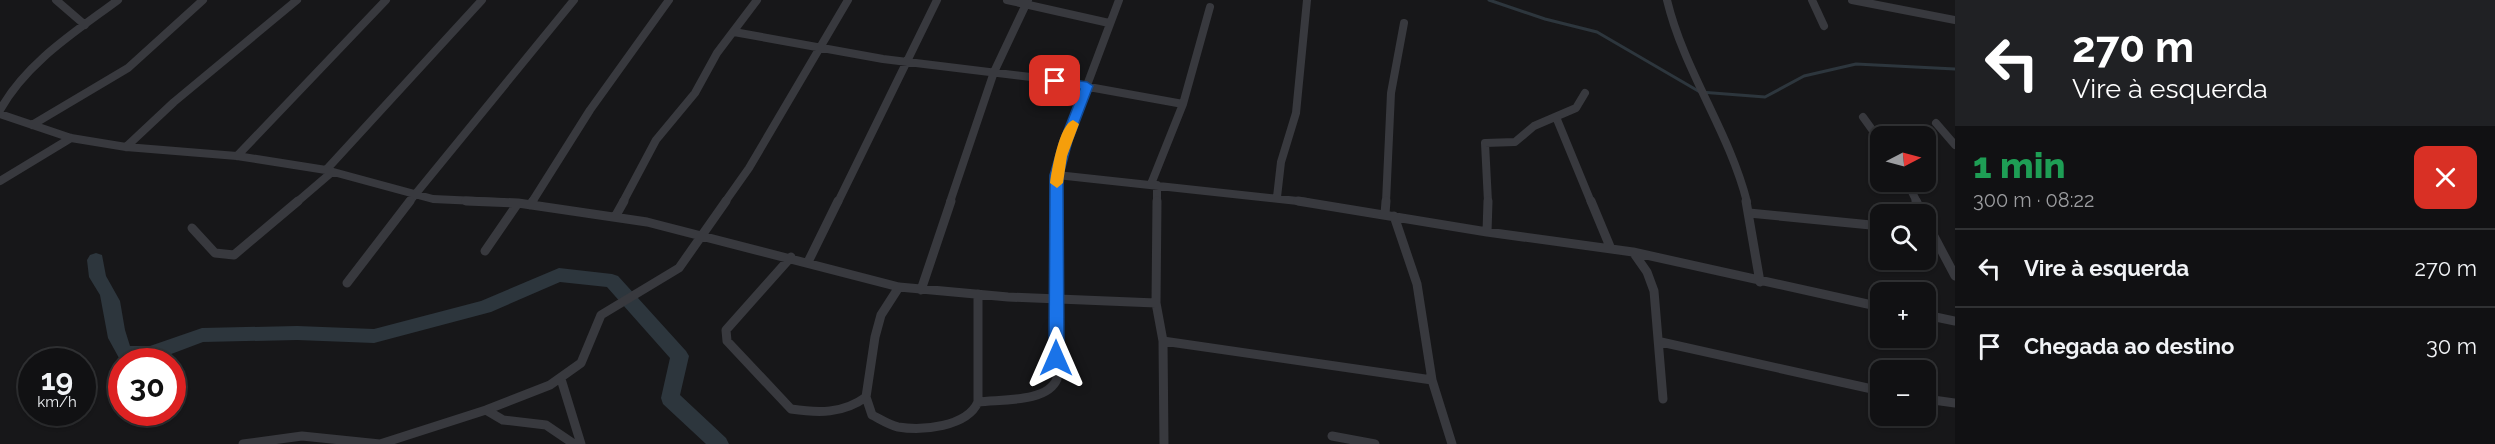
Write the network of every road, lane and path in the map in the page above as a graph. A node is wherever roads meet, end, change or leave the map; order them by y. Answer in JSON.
{"nodes":[{"id":1,"x":56,"y":0,"type":"edge"},
{"id":2,"x":118,"y":0,"type":"edge"},
{"id":3,"x":203,"y":0,"type":"edge"},
{"id":4,"x":297,"y":0,"type":"edge"},
{"id":5,"x":386,"y":0,"type":"edge"},
{"id":6,"x":482,"y":0,"type":"edge"},
{"id":7,"x":574,"y":0,"type":"edge"},
{"id":8,"x":669,"y":0,"type":"edge"},
{"id":9,"x":757,"y":0,"type":"edge"},
{"id":10,"x":848,"y":0,"type":"edge"},
{"id":11,"x":937,"y":0,"type":"edge"},
{"id":12,"x":1007,"y":0,"type":"edge"},
{"id":13,"x":1119,"y":0,"type":"edge"},
{"id":14,"x":1307,"y":0,"type":"edge"},
{"id":15,"x":1667,"y":0,"type":"edge"},
{"id":16,"x":1812,"y":0,"type":"edge"},
{"id":17,"x":1852,"y":0,"type":"edge"},
{"id":18,"x":1028,"y":2,"type":"edge"},
{"id":19,"x":1210,"y":7,"type":"dead end"},
{"id":20,"x":1955,"y":20,"type":"edge"},
{"id":21,"x":1109,"y":23,"type":"junction"},
{"id":22,"x":1404,"y":23,"type":"dead end"},
{"id":23,"x":85,"y":25,"type":"junction"},
{"id":24,"x":1824,"y":26,"type":"dead end"},
{"id":25,"x":734,"y":33,"type":"junction"},
{"id":26,"x":819,"y":47,"type":"junction"},
{"id":27,"x":905,"y":61,"type":"junction"},
{"id":28,"x":994,"y":72,"type":"junction"},
{"id":29,"x":1087,"y":86,"type":"junction"},
{"id":30,"x":1585,"y":93,"type":"dead end"},
{"id":31,"x":1183,"y":104,"type":"junction"},
{"id":32,"x":0,"y":112,"type":"edge"},
{"id":33,"x":1556,"y":117,"type":"junction"},
{"id":34,"x":1863,"y":117,"type":"dead end"},
{"id":35,"x":1936,"y":123,"type":"dead end"},
{"id":36,"x":32,"y":125,"type":"junction"},
{"id":37,"x":1870,"y":127,"type":"edge"},
{"id":38,"x":71,"y":138,"type":"junction"},
{"id":39,"x":1955,"y":145,"type":"edge"},
{"id":40,"x":126,"y":147,"type":"junction"},
{"id":41,"x":237,"y":156,"type":"junction"},
{"id":42,"x":329,"y":171,"type":"junction"},
{"id":43,"x":1057,"y":175,"type":"junction"},
{"id":44,"x":0,"y":181,"type":"edge"},
{"id":45,"x":1154,"y":185,"type":"junction"},
{"id":46,"x":415,"y":194,"type":"junction"},
{"id":47,"x":1277,"y":196,"type":"junction"},
{"id":48,"x":518,"y":203,"type":"junction"},
{"id":49,"x":530,"y":205,"type":"junction"},
{"id":50,"x":1749,"y":213,"type":"junction"},
{"id":51,"x":1390,"y":215,"type":"junction"},
{"id":52,"x":615,"y":217,"type":"junction"},
{"id":53,"x":1870,"y":225,"type":"edge"},
{"id":54,"x":192,"y":228,"type":"dead end"},
{"id":55,"x":1487,"y":232,"type":"junction"},
{"id":56,"x":701,"y":235,"type":"junction"},
{"id":57,"x":1936,"y":244,"type":"edge"},
{"id":58,"x":1611,"y":249,"type":"junction"},
{"id":59,"x":485,"y":251,"type":"dead end"},
{"id":60,"x":1633,"y":252,"type":"junction"},
{"id":61,"x":791,"y":257,"type":"junction"},
{"id":62,"x":808,"y":262,"type":"junction"},
{"id":63,"x":1955,"y":276,"type":"edge"},
{"id":64,"x":1760,"y":282,"type":"junction"},
{"id":65,"x":347,"y":283,"type":"dead end"},
{"id":66,"x":899,"y":287,"type":"junction"},
{"id":67,"x":921,"y":290,"type":"junction"},
{"id":68,"x":978,"y":294,"type":"junction"},
{"id":69,"x":1056,"y":297,"type":"junction"},
{"id":70,"x":1156,"y":303,"type":"junction"},
{"id":71,"x":1870,"y":305,"type":"edge"},
{"id":72,"x":1936,"y":317,"type":"edge"},
{"id":73,"x":1955,"y":321,"type":"edge"},
{"id":74,"x":1163,"y":341,"type":"junction"},
{"id":75,"x":1660,"y":342,"type":"junction"},
{"id":76,"x":561,"y":379,"type":"junction"},
{"id":77,"x":1432,"y":380,"type":"junction"},
{"id":78,"x":1870,"y":389,"type":"edge"},
{"id":79,"x":866,"y":397,"type":"junction"},
{"id":80,"x":1664,"y":399,"type":"dead end"},
{"id":81,"x":1936,"y":400,"type":"edge"},
{"id":82,"x":978,"y":402,"type":"junction"},
{"id":83,"x":1955,"y":403,"type":"edge"},
{"id":84,"x":486,"y":410,"type":"junction"},
{"id":85,"x":1332,"y":436,"type":"dead end"},
{"id":86,"x":243,"y":444,"type":"edge"},
{"id":87,"x":380,"y":444,"type":"edge"},
{"id":88,"x":574,"y":444,"type":"edge"},
{"id":89,"x":581,"y":444,"type":"edge"},
{"id":90,"x":1164,"y":444,"type":"edge"},
{"id":91,"x":1375,"y":444,"type":"edge"},
{"id":92,"x":1452,"y":444,"type":"edge"}],
"edges":[{"from":1,"to":23,"type":"street"},
{"from":2,"to":23,"type":"street"},
{"from":3,"to":36,"type":"street"},
{"from":4,"to":40,"type":"street"},
{"from":5,"to":41,"type":"street"},
{"from":6,"to":42,"type":"street"},
{"from":7,"to":46,"type":"street"},
{"from":8,"to":49,"type":"street"},
{"from":9,"to":25,"type":"street"},
{"from":10,"to":26,"type":"street"},
{"from":11,"to":27,"type":"street"},
{"from":12,"to":18,"type":"street"},
{"from":13,"to":21,"type":"street"},
{"from":14,"to":47,"type":"street"},
{"from":15,"to":50,"type":"street"},
{"from":16,"to":24,"type":"street"},
{"from":17,"to":20,"type":"street"},
{"from":18,"to":21,"type":"street"},
{"from":18,"to":28,"type":"street"},
{"from":19,"to":31,"type":"street"},
{"from":21,"to":29,"type":"street"},
{"from":22,"to":51,"type":"street"},
{"from":23,"to":32,"type":"street"},
{"from":25,"to":26,"type":"street"},
{"from":25,"to":52,"type":"street"},
{"from":26,"to":27,"type":"street"},
{"from":26,"to":56,"type":"street"},
{"from":27,"to":28,"type":"street"},
{"from":27,"to":62,"type":"street"},
{"from":28,"to":29,"type":"street"},
{"from":28,"to":67,"type":"street"},
{"from":29,"to":31,"type":"street"},
{"from":29,"to":43,"type":"street"},
{"from":30,"to":33,"type":"street"},
{"from":31,"to":45,"type":"street"},
{"from":32,"to":36,"type":"street"},
{"from":33,"to":55,"type":"street"},
{"from":33,"to":58,"type":"street"},
{"from":34,"to":37,"type":"street"},
{"from":35,"to":39,"type":"street"},
{"from":36,"to":38,"type":"street"},
{"from":38,"to":40,"type":"street"},
{"from":38,"to":44,"type":"street"},
{"from":40,"to":41,"type":"street"},
{"from":41,"to":42,"type":"street"},
{"from":42,"to":46,"type":"street"},
{"from":42,"to":54,"type":"street"},
{"from":43,"to":45,"type":"street"},
{"from":43,"to":69,"type":"street"},
{"from":45,"to":47,"type":"street"},
{"from":45,"to":70,"type":"street"},
{"from":46,"to":48,"type":"street"},
{"from":46,"to":65,"type":"street"},
{"from":47,"to":51,"type":"street"},
{"from":48,"to":49,"type":"street"},
{"from":48,"to":59,"type":"street"},
{"from":49,"to":52,"type":"street"},
{"from":50,"to":53,"type":"street"},
{"from":50,"to":64,"type":"street"},
{"from":51,"to":55,"type":"street"},
{"from":51,"to":77,"type":"street"},
{"from":52,"to":56,"type":"street"},
{"from":55,"to":58,"type":"street"},
{"from":56,"to":61,"type":"street"},
{"from":56,"to":76,"type":"street"},
{"from":57,"to":63,"type":"street"},
{"from":58,"to":60,"type":"street"},
{"from":60,"to":64,"type":"street"},
{"from":60,"to":75,"type":"street"},
{"from":61,"to":62,"type":"street"},
{"from":61,"to":79,"type":"street"},
{"from":62,"to":66,"type":"street"},
{"from":64,"to":71,"type":"street"},
{"from":66,"to":67,"type":"street"},
{"from":66,"to":79,"type":"street"},
{"from":67,"to":68,"type":"street"},
{"from":68,"to":69,"type":"street"},
{"from":68,"to":82,"type":"street"},
{"from":69,"to":70,"type":"street"},
{"from":69,"to":82,"type":"street"},
{"from":70,"to":74,"type":"street"},
{"from":72,"to":73,"type":"street"},
{"from":74,"to":77,"type":"street"},
{"from":74,"to":90,"type":"street"},
{"from":75,"to":78,"type":"street"},
{"from":75,"to":80,"type":"street"},
{"from":76,"to":84,"type":"street"},
{"from":76,"to":89,"type":"street"},
{"from":77,"to":92,"type":"street"},
{"from":79,"to":82,"type":"street"},
{"from":81,"to":83,"type":"street"},
{"from":84,"to":87,"type":"street"},
{"from":84,"to":88,"type":"street"},
{"from":85,"to":91,"type":"street"},
{"from":86,"to":87,"type":"street"}]}
